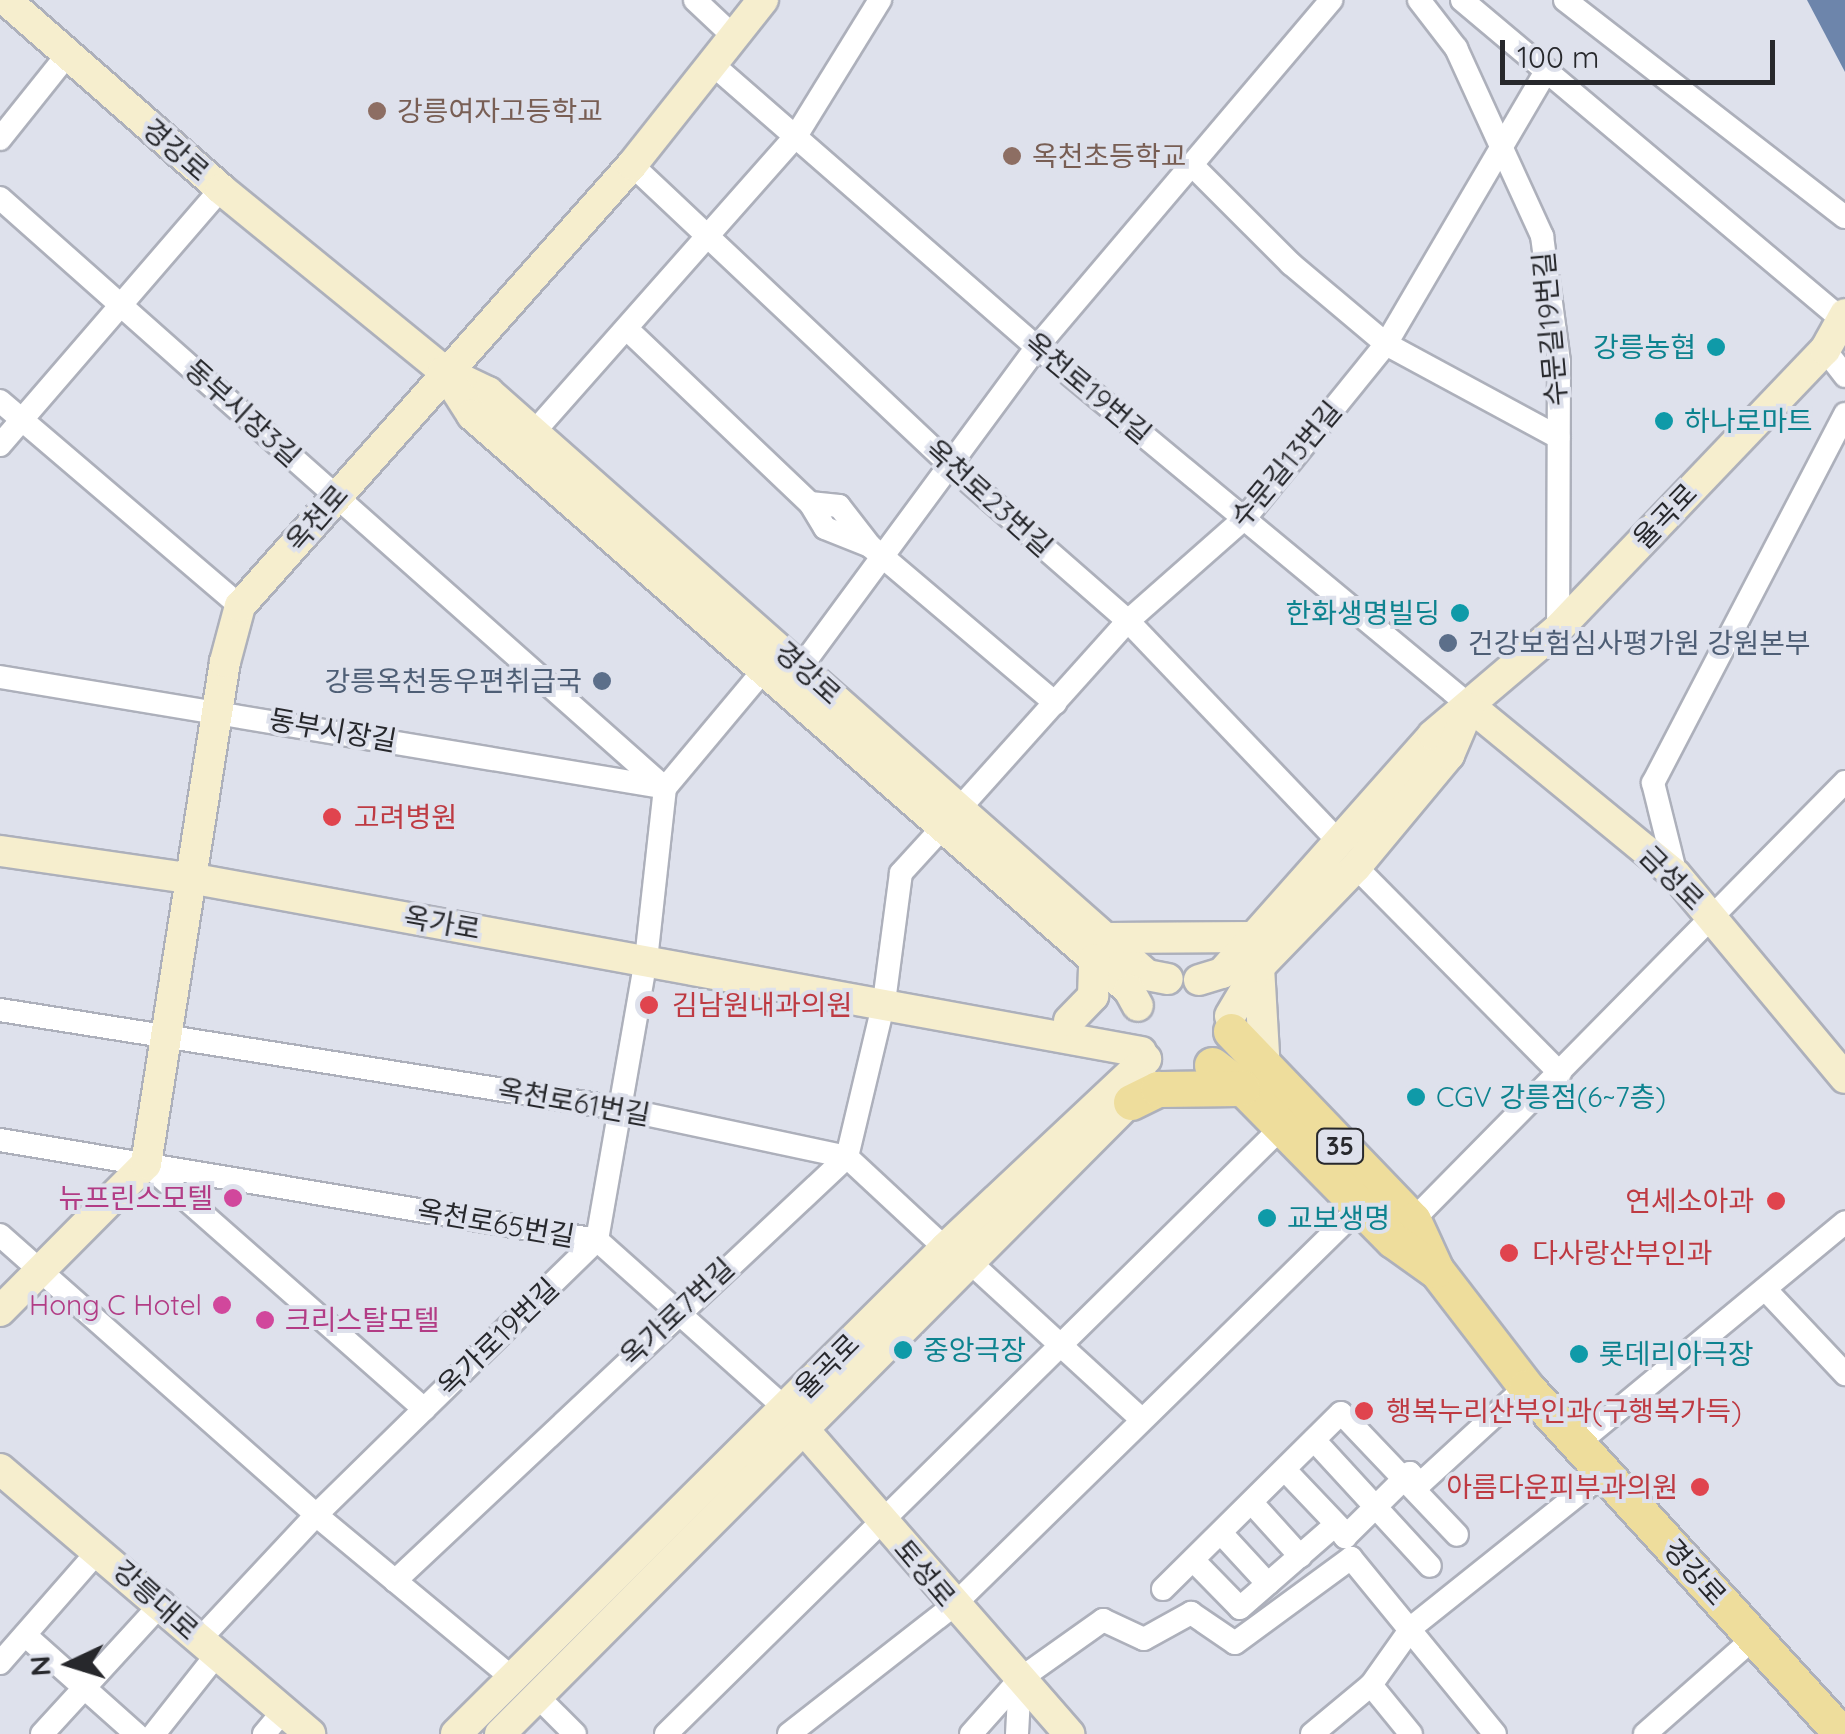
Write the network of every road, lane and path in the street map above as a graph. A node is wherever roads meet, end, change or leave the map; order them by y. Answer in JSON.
{"nodes":[{"id":1,"x":6,"y":0,"type":"edge"},
{"id":2,"x":695,"y":0,"type":"edge"},
{"id":3,"x":763,"y":0,"type":"edge"},
{"id":4,"x":880,"y":0,"type":"edge"},
{"id":5,"x":1331,"y":0,"type":"edge"},
{"id":6,"x":1419,"y":0,"type":"edge"},
{"id":7,"x":1462,"y":0,"type":"edge"},
{"id":8,"x":1565,"y":0,"type":"edge"},
{"id":9,"x":732,"y":35,"type":"junction"},
{"id":10,"x":67,"y":55,"type":"junction"},
{"id":11,"x":711,"y":62,"type":"junction"},
{"id":12,"x":1547,"y":70,"type":"junction"},
{"id":13,"x":796,"y":136,"type":"junction"},
{"id":14,"x":0,"y":139,"type":"edge"},
{"id":15,"x":1500,"y":150,"type":"junction"},
{"id":16,"x":632,"y":165,"type":"junction"},
{"id":17,"x":1192,"y":165,"type":"junction"},
{"id":18,"x":221,"y":189,"type":"junction"},
{"id":19,"x":0,"y":198,"type":"edge"},
{"id":20,"x":1845,"y":217,"type":"edge"},
{"id":21,"x":710,"y":239,"type":"junction"},
{"id":22,"x":121,"y":303,"type":"junction"},
{"id":23,"x":1844,"y":318,"type":"edge"},
{"id":24,"x":628,"y":330,"type":"junction"},
{"id":25,"x":1386,"y":344,"type":"junction"},
{"id":26,"x":1037,"y":347,"type":"junction"},
{"id":27,"x":1825,"y":350,"type":"junction"},
{"id":28,"x":444,"y":372,"type":"junction"},
{"id":29,"x":1845,"y":376,"type":"edge"},
{"id":30,"x":0,"y":401,"type":"edge"},
{"id":31,"x":1845,"y":414,"type":"edge"},
{"id":32,"x":22,"y":419,"type":"junction"},
{"id":33,"x":534,"y":432,"type":"junction"},
{"id":34,"x":1558,"y":437,"type":"junction"},
{"id":35,"x":0,"y":445,"type":"edge"},
{"id":36,"x":951,"y":466,"type":"junction"},
{"id":37,"x":336,"y":496,"type":"junction"},
{"id":38,"x":1245,"y":518,"type":"junction"},
{"id":39,"x":877,"y":552,"type":"junction"},
{"id":40,"x":240,"y":606,"type":"junction"},
{"id":41,"x":1128,"y":621,"type":"junction"},
{"id":42,"x":1558,"y":629,"type":"junction"},
{"id":43,"x":801,"y":667,"type":"junction"},
{"id":44,"x":763,"y":671,"type":"junction"},
{"id":45,"x":0,"y":677,"type":"edge"},
{"id":46,"x":1055,"y":703,"type":"junction"},
{"id":47,"x":1470,"y":706,"type":"junction"},
{"id":48,"x":218,"y":710,"type":"junction"},
{"id":49,"x":1845,"y":782,"type":"edge"},
{"id":50,"x":665,"y":788,"type":"junction"},
{"id":51,"x":951,"y":818,"type":"junction"},
{"id":52,"x":1336,"y":840,"type":"junction"},
{"id":53,"x":0,"y":852,"type":"edge"},
{"id":54,"x":1356,"y":866,"type":"junction"},
{"id":55,"x":1676,"y":875,"type":"junction"},
{"id":56,"x":194,"y":879,"type":"junction"},
{"id":57,"x":1714,"y":921,"type":"junction"},
{"id":58,"x":1100,"y":949,"type":"junction"},
{"id":59,"x":1255,"y":952,"type":"junction"},
{"id":60,"x":646,"y":960,"type":"junction"},
{"id":61,"x":1168,"y":979,"type":"junction"},
{"id":62,"x":1199,"y":980,"type":"junction"},
{"id":63,"x":884,"y":1002,"type":"junction"},
{"id":64,"x":0,"y":1010,"type":"edge"},
{"id":65,"x":1136,"y":1013,"type":"junction"},
{"id":66,"x":1231,"y":1024,"type":"junction"},
{"id":67,"x":1072,"y":1030,"type":"junction"},
{"id":68,"x":168,"y":1036,"type":"junction"},
{"id":69,"x":1151,"y":1061,"type":"junction"},
{"id":70,"x":1212,"y":1065,"type":"junction"},
{"id":71,"x":1560,"y":1072,"type":"junction"},
{"id":72,"x":1845,"y":1078,"type":"edge"},
{"id":73,"x":1254,"y":1079,"type":"junction"},
{"id":74,"x":1115,"y":1102,"type":"junction"},
{"id":75,"x":617,"y":1108,"type":"junction"},
{"id":76,"x":1282,"y":1127,"type":"junction"},
{"id":77,"x":0,"y":1140,"type":"edge"},
{"id":78,"x":846,"y":1157,"type":"junction"},
{"id":79,"x":146,"y":1164,"type":"junction"},
{"id":80,"x":1360,"y":1206,"type":"junction"},
{"id":81,"x":1413,"y":1220,"type":"junction"},
{"id":82,"x":1845,"y":1222,"type":"edge"},
{"id":83,"x":0,"y":1235,"type":"edge"},
{"id":84,"x":597,"y":1240,"type":"junction"},
{"id":85,"x":945,"y":1248,"type":"junction"},
{"id":86,"x":972,"y":1264,"type":"junction"},
{"id":87,"x":1436,"y":1270,"type":"junction"},
{"id":88,"x":43,"y":1271,"type":"junction"},
{"id":89,"x":1765,"y":1289,"type":"junction"},
{"id":90,"x":0,"y":1311,"type":"edge"},
{"id":91,"x":674,"y":1313,"type":"junction"},
{"id":92,"x":1061,"y":1342,"type":"junction"},
{"id":93,"x":1845,"y":1374,"type":"edge"},
{"id":94,"x":1526,"y":1387,"type":"junction"},
{"id":95,"x":424,"y":1409,"type":"junction"},
{"id":96,"x":1139,"y":1417,"type":"junction"},
{"id":97,"x":796,"y":1419,"type":"junction"},
{"id":98,"x":1314,"y":1440,"type":"junction"},
{"id":99,"x":1576,"y":1444,"type":"junction"},
{"id":100,"x":0,"y":1468,"type":"edge"},
{"id":101,"x":1285,"y":1470,"type":"junction"},
{"id":102,"x":1605,"y":1473,"type":"junction"},
{"id":103,"x":1404,"y":1479,"type":"junction"},
{"id":104,"x":1252,"y":1503,"type":"junction"},
{"id":105,"x":1378,"y":1508,"type":"junction"},
{"id":106,"x":316,"y":1515,"type":"junction"},
{"id":107,"x":880,"y":1519,"type":"junction"},
{"id":108,"x":1221,"y":1533,"type":"junction"},
{"id":109,"x":1347,"y":1535,"type":"junction"},
{"id":110,"x":1457,"y":1535,"type":"dead end"},
{"id":111,"x":100,"y":1550,"type":"junction"},
{"id":112,"x":1300,"y":1556,"type":"junction"},
{"id":113,"x":1193,"y":1560,"type":"junction"},
{"id":114,"x":1430,"y":1566,"type":"dead end"},
{"id":115,"x":395,"y":1581,"type":"junction"},
{"id":116,"x":1268,"y":1584,"type":"junction"},
{"id":117,"x":1163,"y":1589,"type":"dead end"},
{"id":118,"x":1400,"y":1591,"type":"dead end"},
{"id":119,"x":163,"y":1602,"type":"junction"},
{"id":120,"x":953,"y":1606,"type":"junction"},
{"id":121,"x":1412,"y":1627,"type":"junction"},
{"id":122,"x":25,"y":1635,"type":"junction"},
{"id":123,"x":1755,"y":1637,"type":"junction"},
{"id":124,"x":208,"y":1648,"type":"junction"},
{"id":125,"x":0,"y":1663,"type":"edge"},
{"id":126,"x":510,"y":1676,"type":"junction"},
{"id":127,"x":1020,"y":1679,"type":"junction"},
{"id":128,"x":1371,"y":1685,"type":"junction"},
{"id":129,"x":83,"y":1686,"type":"junction"},
{"id":130,"x":538,"y":1697,"type":"junction"},
{"id":131,"x":273,"y":1723,"type":"edge"},
{"id":132,"x":42,"y":1734,"type":"edge"},
{"id":133,"x":136,"y":1734,"type":"edge"},
{"id":134,"x":154,"y":1734,"type":"edge"},
{"id":135,"x":310,"y":1734,"type":"edge"},
{"id":136,"x":456,"y":1734,"type":"edge"},
{"id":137,"x":500,"y":1734,"type":"edge"},
{"id":138,"x":575,"y":1734,"type":"edge"},
{"id":139,"x":666,"y":1734,"type":"edge"},
{"id":140,"x":789,"y":1734,"type":"edge"},
{"id":141,"x":971,"y":1734,"type":"edge"},
{"id":142,"x":1018,"y":1734,"type":"edge"},
{"id":143,"x":1069,"y":1734,"type":"edge"},
{"id":144,"x":1312,"y":1734,"type":"edge"},
{"id":145,"x":1411,"y":1734,"type":"edge"},
{"id":146,"x":1495,"y":1734,"type":"edge"},
{"id":147,"x":1645,"y":1734,"type":"edge"},
{"id":148,"x":1842,"y":1734,"type":"edge"}],
"edges":[{"from":1,"to":10,"type":"street","name":"경강로"},
{"from":2,"to":9,"type":"street"},
{"from":3,"to":9,"type":"street","name":"옥천로"},
{"from":4,"to":13,"type":"street"},
{"from":5,"to":17,"type":"street"},
{"from":6,"to":15,"type":"street","name":"수문길19번길"},
{"from":7,"to":12,"type":"street"},
{"from":8,"to":20,"type":"street"},
{"from":9,"to":11,"type":"street","name":"옥천로"},
{"from":10,"to":14,"type":"street"},
{"from":10,"to":18,"type":"street","name":"경강로"},
{"from":11,"to":13,"type":"street","name":"옥천로19번길"},
{"from":11,"to":16,"type":"street","name":"옥천로"},
{"from":12,"to":15,"type":"street","name":"수문길13번길"},
{"from":12,"to":23,"type":"street"},
{"from":13,"to":21,"type":"street"},
{"from":13,"to":26,"type":"street","name":"옥천로19번길"},
{"from":15,"to":25,"type":"street","name":"수문길13번길"},
{"from":15,"to":34,"type":"street","name":"수문길19번길"},
{"from":16,"to":21,"type":"street","name":"옥천로23번길"},
{"from":16,"to":28,"type":"street","name":"옥천로"},
{"from":17,"to":25,"type":"street"},
{"from":17,"to":26,"type":"street"},
{"from":18,"to":22,"type":"street"},
{"from":18,"to":28,"type":"street","name":"경강로"},
{"from":19,"to":22,"type":"street","name":"동부시장3길"},
{"from":21,"to":24,"type":"street"},
{"from":21,"to":36,"type":"street","name":"옥천로23번길"},
{"from":22,"to":32,"type":"street"},
{"from":22,"to":37,"type":"street","name":"동부시장3길"},
{"from":23,"to":27,"type":"street","name":"율곡로"},
{"from":24,"to":33,"type":"street"},
{"from":24,"to":39,"type":"street"},
{"from":25,"to":34,"type":"street"},
{"from":25,"to":38,"type":"street","name":"수문길13번길"},
{"from":26,"to":36,"type":"street"},
{"from":26,"to":38,"type":"street","name":"옥천로19번길"},
{"from":27,"to":29,"type":"street"},
{"from":27,"to":42,"type":"street","name":"율곡로"},
{"from":28,"to":33,"type":"street","name":"경강로"},
{"from":28,"to":37,"type":"street","name":"옥천로"},
{"from":28,"to":44,"type":"street","name":"경강로"},
{"from":30,"to":32,"type":"street"},
{"from":31,"to":55,"type":"street"},
{"from":32,"to":35,"type":"street"},
{"from":32,"to":40,"type":"street"},
{"from":33,"to":43,"type":"street","name":"경강로"},
{"from":34,"to":42,"type":"street","name":"수문길19번길"},
{"from":36,"to":39,"type":"street"},
{"from":36,"to":41,"type":"street","name":"옥천로23번길"},
{"from":37,"to":40,"type":"street","name":"옥천로"},
{"from":37,"to":50,"type":"street","name":"동부시장3길"},
{"from":38,"to":41,"type":"street","name":"수문길13번길"},
{"from":38,"to":47,"type":"street","name":"옥천로19번길"},
{"from":39,"to":43,"type":"street"},
{"from":39,"to":46,"type":"street"},
{"from":40,"to":48,"type":"street","name":"옥천로"},
{"from":41,"to":46,"type":"street","name":"수문길13번길"},
{"from":41,"to":52,"type":"street","name":"옥천로23번길"},
{"from":42,"to":47,"type":"street","name":"율곡로"},
{"from":43,"to":51,"type":"street","name":"경강로"},
{"from":44,"to":50,"type":"street"},
{"from":44,"to":51,"type":"street","name":"경강로"},
{"from":45,"to":48,"type":"street","name":"동부시장길"},
{"from":46,"to":51,"type":"street","name":"수문길13번길"},
{"from":47,"to":52,"type":"street","name":"율곡로"},
{"from":47,"to":54,"type":"street","name":"율곡로"},
{"from":47,"to":55,"type":"street","name":"금성로"},
{"from":48,"to":50,"type":"street","name":"동부시장길"},
{"from":48,"to":56,"type":"street","name":"옥천로"},
{"from":49,"to":57,"type":"street"},
{"from":50,"to":60,"type":"street"},
{"from":51,"to":58,"type":"street","name":"경강로"},
{"from":51,"to":63,"type":"street","name":"수문길13번길"},
{"from":52,"to":59,"type":"street","name":"율곡로"},
{"from":53,"to":56,"type":"street","name":"옥가로"},
{"from":54,"to":59,"type":"street","name":"율곡로"},
{"from":54,"to":71,"type":"street"},
{"from":55,"to":57,"type":"street","name":"금성로"},
{"from":56,"to":60,"type":"street","name":"옥가로"},
{"from":56,"to":68,"type":"street","name":"옥천로"},
{"from":57,"to":71,"type":"street"},
{"from":57,"to":72,"type":"street","name":"금성로"},
{"from":58,"to":59,"type":"street"},
{"from":58,"to":61,"type":"street","name":"경강로"},
{"from":58,"to":65,"type":"street","name":"경강로"},
{"from":58,"to":67,"type":"street"},
{"from":59,"to":62,"type":"street","name":"율곡로"},
{"from":59,"to":66,"type":"street","name":"율곡로"},
{"from":59,"to":73,"type":"street"},
{"from":60,"to":63,"type":"street","name":"옥가로"},
{"from":60,"to":75,"type":"street"},
{"from":61,"to":62,"type":"street"},
{"from":61,"to":65,"type":"street"},
{"from":62,"to":66,"type":"street"},
{"from":63,"to":67,"type":"street","name":"옥가로"},
{"from":63,"to":78,"type":"street"},
{"from":64,"to":68,"type":"street","name":"옥천로61번길"},
{"from":65,"to":67,"type":"street","name":"옥가로"},
{"from":65,"to":69,"type":"street"},
{"from":66,"to":70,"type":"street"},
{"from":66,"to":73,"type":"main road","name":"경강로","number":"35"},
{"from":67,"to":69,"type":"street","name":"옥가로"},
{"from":67,"to":74,"type":"street"},
{"from":68,"to":75,"type":"street","name":"옥천로61번길"},
{"from":68,"to":79,"type":"street","name":"옥천로"},
{"from":69,"to":70,"type":"street"},
{"from":69,"to":74,"type":"street"},
{"from":70,"to":73,"type":"main road","name":"경강로","number":"35"},
{"from":71,"to":81,"type":"street"},
{"from":73,"to":74,"type":"main road"},
{"from":73,"to":76,"type":"main road","name":"경강로","number":"35"},
{"from":73,"to":81,"type":"main road","name":"경강로","number":"35"},
{"from":74,"to":85,"type":"street","name":"율곡로"},
{"from":74,"to":86,"type":"street"},
{"from":75,"to":78,"type":"street","name":"옥천로61번길"},
{"from":75,"to":84,"type":"street"},
{"from":76,"to":80,"type":"main road","name":"경강로","number":"35"},
{"from":76,"to":92,"type":"street"},
{"from":77,"to":79,"type":"street"},
{"from":78,"to":85,"type":"street"},
{"from":78,"to":91,"type":"street","name":"옥가로7번길"},
{"from":79,"to":84,"type":"street","name":"옥천로65번길"},
{"from":79,"to":88,"type":"street"},
{"from":79,"to":95,"type":"street"},
{"from":80,"to":87,"type":"main road","name":"경강로","number":"35"},
{"from":80,"to":96,"type":"street"},
{"from":81,"to":87,"type":"main road","name":"경강로","number":"35"},
{"from":82,"to":89,"type":"street"},
{"from":83,"to":88,"type":"street"},
{"from":84,"to":91,"type":"street","name":"옥천로65번길"},
{"from":84,"to":95,"type":"street","name":"옥가로19번길"},
{"from":85,"to":97,"type":"street","name":"율곡로"},
{"from":86,"to":92,"type":"street"},
{"from":86,"to":97,"type":"street"},
{"from":87,"to":94,"type":"main road","name":"경강로","number":"35"},
{"from":88,"to":90,"type":"street"},
{"from":88,"to":106,"type":"street"},
{"from":89,"to":93,"type":"street"},
{"from":89,"to":99,"type":"street"},
{"from":91,"to":97,"type":"street","name":"옥천로65번길"},
{"from":91,"to":115,"type":"street","name":"옥가로7번길"},
{"from":92,"to":96,"type":"street"},
{"from":92,"to":107,"type":"street"},
{"from":94,"to":99,"type":"main road","name":"경강로","number":"35"},
{"from":94,"to":103,"type":"street"},
{"from":95,"to":106,"type":"street","name":"옥가로19번길"},
{"from":96,"to":120,"type":"street"},
{"from":97,"to":107,"type":"street","name":"토성로"},
{"from":97,"to":126,"type":"street","name":"율곡로"},
{"from":97,"to":130,"type":"street"},
{"from":98,"to":101,"type":"street"},
{"from":98,"to":103,"type":"street"},
{"from":98,"to":105,"type":"street"},
{"from":99,"to":102,"type":"main road","name":"경강로","number":"35"},
{"from":100,"to":111,"type":"street","name":"강릉대로"},
{"from":101,"to":104,"type":"street"},
{"from":101,"to":109,"type":"street"},
{"from":102,"to":121,"type":"street"},
{"from":102,"to":123,"type":"main road","name":"경강로","number":"35"},
{"from":103,"to":105,"type":"street"},
{"from":103,"to":110,"type":"street"},
{"from":104,"to":108,"type":"street"},
{"from":104,"to":112,"type":"street"},
{"from":105,"to":109,"type":"street"},
{"from":105,"to":114,"type":"street"},
{"from":106,"to":115,"type":"street"},
{"from":106,"to":124,"type":"street","name":"옥가로19번길"},
{"from":107,"to":120,"type":"street","name":"토성로"},
{"from":107,"to":139,"type":"street"},
{"from":108,"to":113,"type":"street"},
{"from":108,"to":116,"type":"street"},
{"from":109,"to":112,"type":"street"},
{"from":109,"to":118,"type":"street"},
{"from":111,"to":119,"type":"street","name":"강릉대로"},
{"from":111,"to":122,"type":"street"},
{"from":112,"to":116,"type":"street"},
{"from":113,"to":116,"type":"street"},
{"from":113,"to":117,"type":"street"},
{"from":115,"to":126,"type":"street"},
{"from":119,"to":124,"type":"street","name":"강릉대로"},
{"from":119,"to":129,"type":"street"},
{"from":120,"to":127,"type":"street","name":"토성로"},
{"from":120,"to":140,"type":"street"},
{"from":121,"to":127,"type":"street"},
{"from":121,"to":128,"type":"street"},
{"from":121,"to":146,"type":"street"},
{"from":122,"to":125,"type":"street"},
{"from":122,"to":129,"type":"street"},
{"from":123,"to":147,"type":"street"},
{"from":123,"to":148,"type":"main road","name":"경강로","number":"35"},
{"from":124,"to":131,"type":"street","name":"강릉대로"},
{"from":124,"to":134,"type":"street","name":"옥가로19번길"},
{"from":126,"to":136,"type":"street","name":"율곡로"},
{"from":127,"to":141,"type":"street"},
{"from":127,"to":142,"type":"street"},
{"from":127,"to":143,"type":"street","name":"토성로"},
{"from":128,"to":144,"type":"street"},
{"from":128,"to":145,"type":"street"},
{"from":129,"to":132,"type":"street"},
{"from":129,"to":133,"type":"street"},
{"from":130,"to":137,"type":"street"},
{"from":130,"to":138,"type":"street"},
{"from":131,"to":135,"type":"street","name":"강릉대로"}]}
